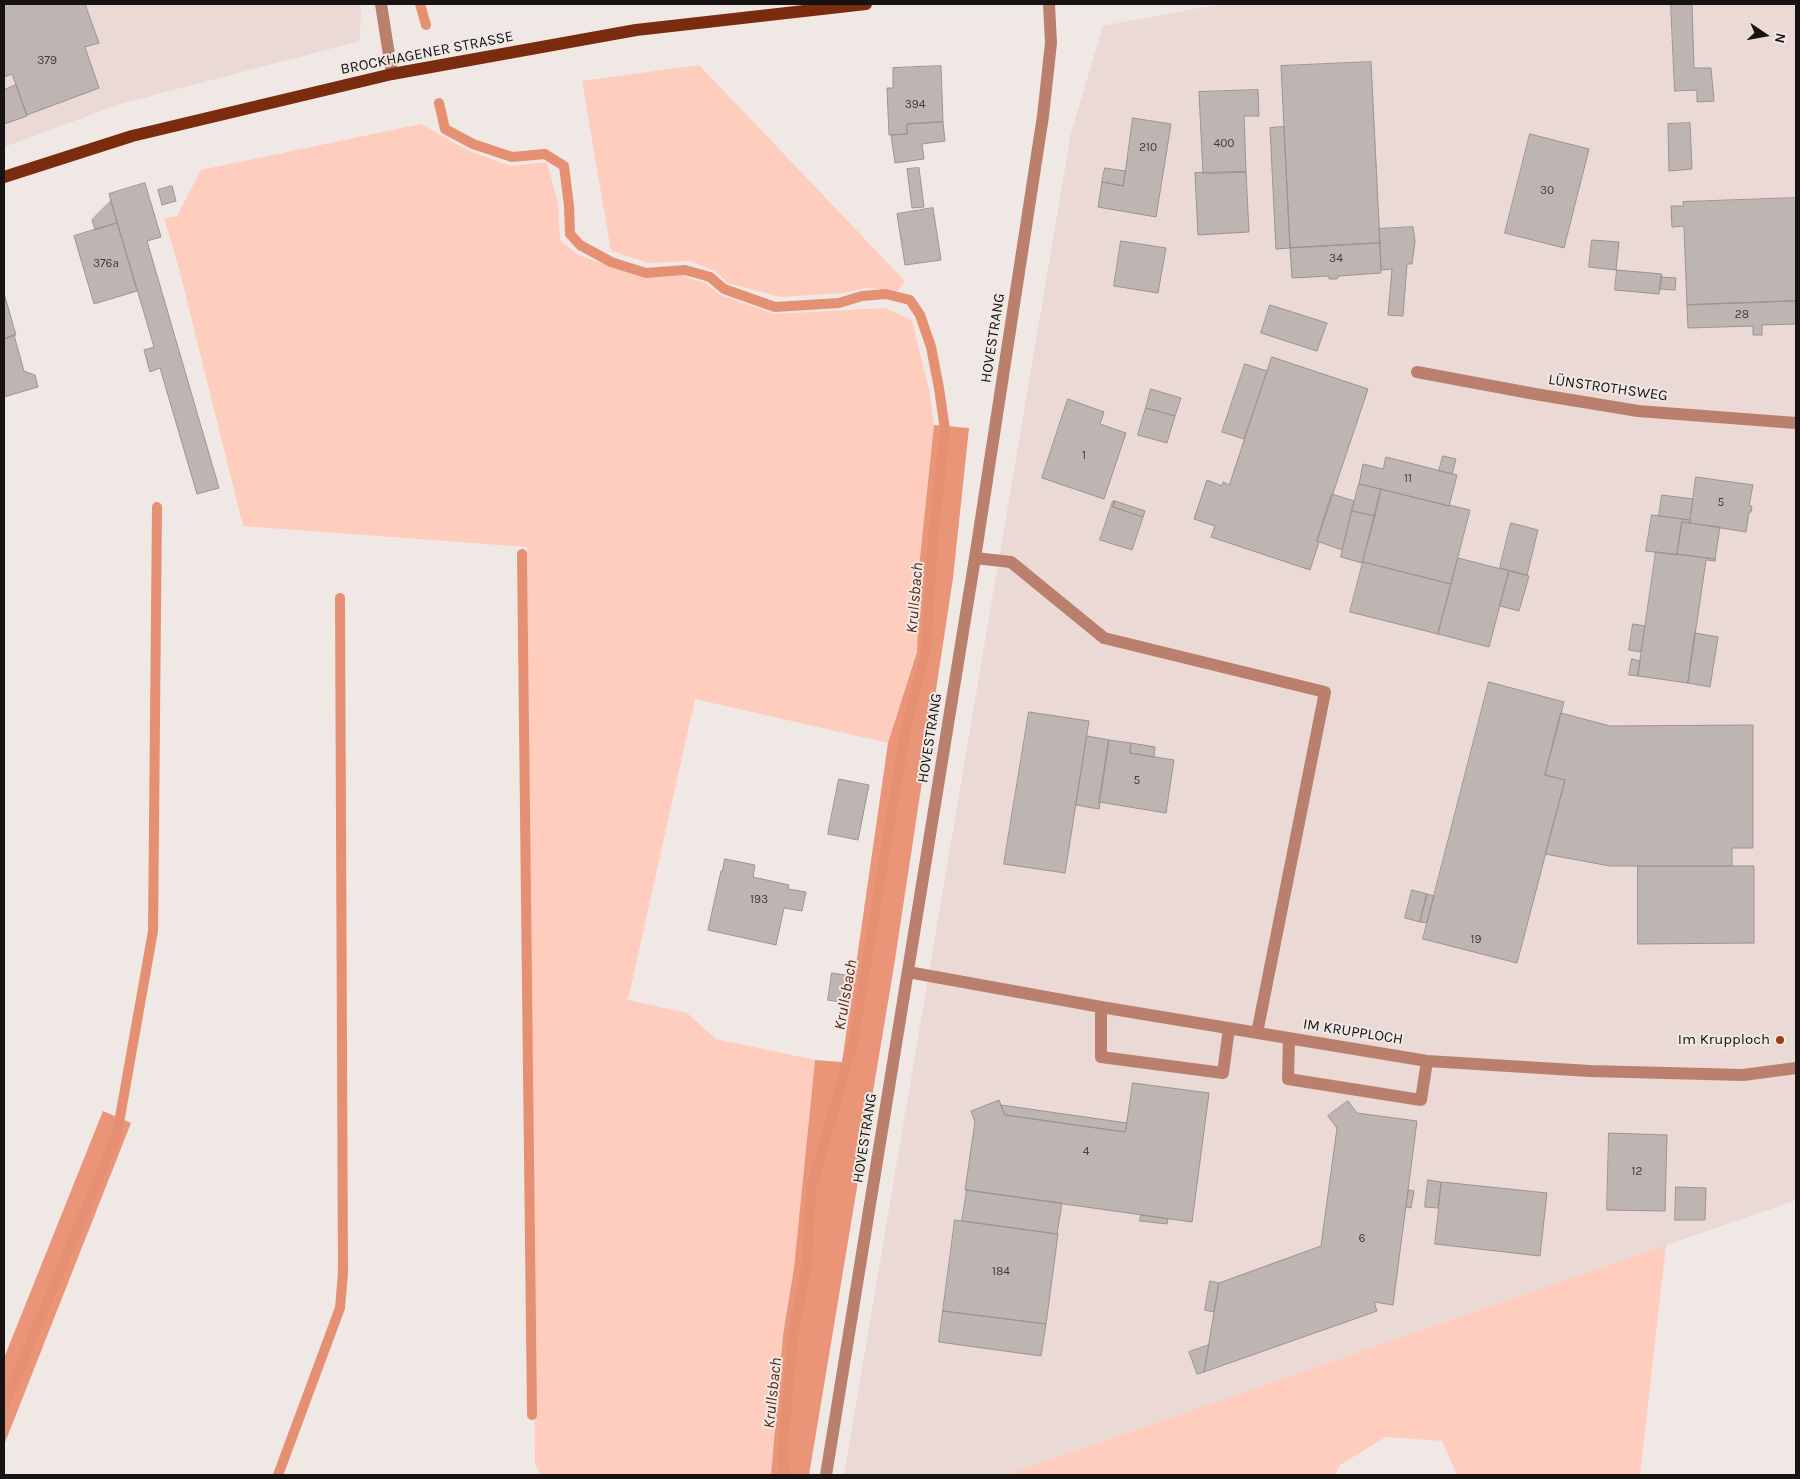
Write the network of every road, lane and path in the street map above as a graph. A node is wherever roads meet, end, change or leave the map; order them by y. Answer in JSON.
{"nodes":[{"id":1,"x":381,"y":4,"type":"edge"},
{"id":2,"x":866,"y":4,"type":"edge"},
{"id":3,"x":1049,"y":4,"type":"edge"},
{"id":4,"x":392,"y":74,"type":"junction"},
{"id":5,"x":4,"y":177,"type":"edge"},
{"id":6,"x":1417,"y":372,"type":"dead end"},
{"id":7,"x":1796,"y":423,"type":"edge"},
{"id":8,"x":975,"y":558,"type":"junction"},
{"id":9,"x":908,"y":972,"type":"junction"},
{"id":10,"x":1101,"y":1007,"type":"junction"},
{"id":11,"x":1228,"y":1028,"type":"junction"},
{"id":12,"x":1257,"y":1033,"type":"junction"},
{"id":13,"x":1289,"y":1038,"type":"junction"},
{"id":14,"x":1427,"y":1061,"type":"junction"},
{"id":15,"x":1796,"y":1068,"type":"edge"},
{"id":16,"x":826,"y":1475,"type":"edge"}],
"edges":[{"from":1,"to":4,"type":"street"},
{"from":2,"to":4,"type":"main road","name":"BROCKHAGENER STRASSE"},
{"from":3,"to":8,"type":"street","name":"HOVESTRANG"},
{"from":4,"to":5,"type":"main road","name":"BROCKHAGENER STRASSE"},
{"from":6,"to":7,"type":"street","name":"LÜNSTROTHSWEG"},
{"from":8,"to":9,"type":"street","name":"HOVESTRANG"},
{"from":8,"to":12,"type":"street"},
{"from":9,"to":10,"type":"street","name":"IM KRUPPLOCH"},
{"from":9,"to":16,"type":"street","name":"HOVESTRANG"},
{"from":10,"to":11,"type":"street","name":"IM KRUPPLOCH"},
{"from":10,"to":11,"type":"street"},
{"from":11,"to":12,"type":"street","name":"IM KRUPPLOCH"},
{"from":12,"to":13,"type":"street","name":"IM KRUPPLOCH"},
{"from":13,"to":14,"type":"street","name":"IM KRUPPLOCH"},
{"from":13,"to":14,"type":"street"},
{"from":14,"to":15,"type":"street","name":"IM KRUPPLOCH"}]}
